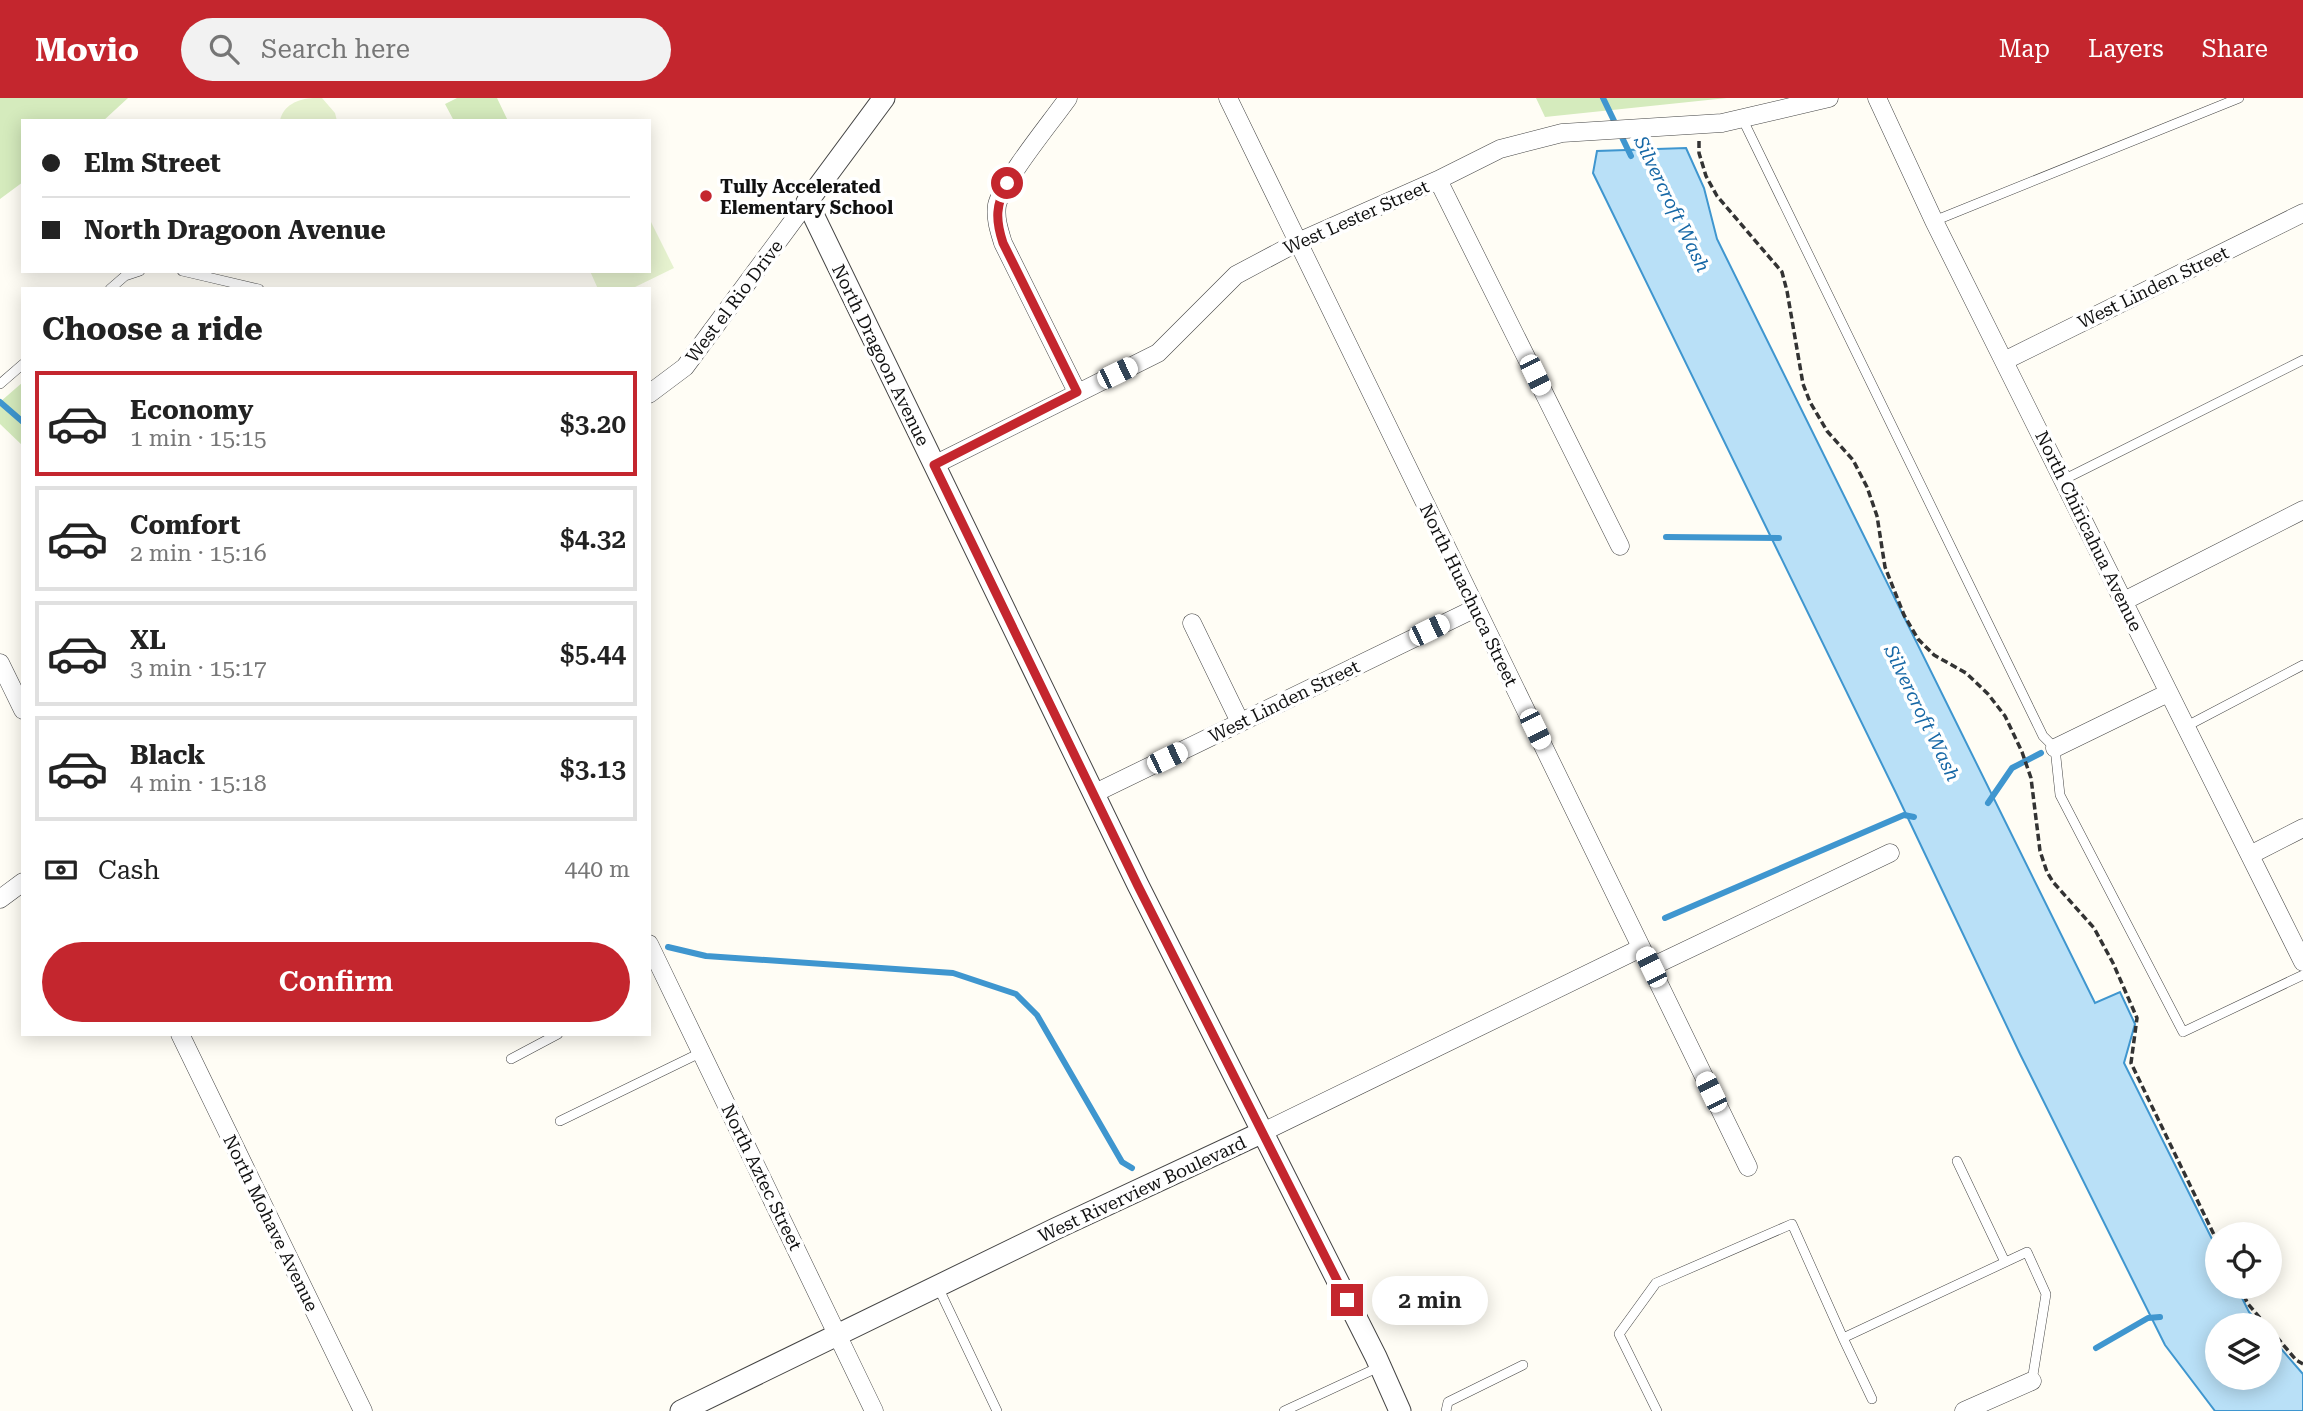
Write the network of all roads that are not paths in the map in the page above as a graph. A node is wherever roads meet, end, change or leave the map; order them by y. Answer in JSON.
{"nodes":[{"id":1,"x":884,"y":98,"type":"edge"},
{"id":2,"x":1068,"y":98,"type":"edge"},
{"id":3,"x":1228,"y":98,"type":"edge"},
{"id":4,"x":1829,"y":98,"type":"edge"},
{"id":5,"x":1877,"y":98,"type":"edge"},
{"id":6,"x":2239,"y":98,"type":"edge"},
{"id":7,"x":1742,"y":118,"type":"junction"},
{"id":8,"x":1438,"y":180,"type":"junction"},
{"id":9,"x":807,"y":202,"type":"junction"},
{"id":10,"x":2303,"y":213,"type":"edge"},
{"id":11,"x":1934,"y":221,"type":"junction"},
{"id":12,"x":1298,"y":242,"type":"junction"},
{"id":13,"x":134,"y":273,"type":"edge"},
{"id":14,"x":191,"y":273,"type":"edge"},
{"id":15,"x":112,"y":287,"type":"edge"},
{"id":16,"x":250,"y":287,"type":"edge"},
{"id":17,"x":2303,"y":360,"type":"edge"},
{"id":18,"x":2004,"y":361,"type":"junction"},
{"id":19,"x":21,"y":366,"type":"edge"},
{"id":20,"x":0,"y":384,"type":"edge"},
{"id":21,"x":651,"y":392,"type":"edge"},
{"id":22,"x":1077,"y":392,"type":"junction"},
{"id":23,"x":934,"y":465,"type":"junction"},
{"id":24,"x":2063,"y":480,"type":"junction"},
{"id":25,"x":2303,"y":510,"type":"edge"},
{"id":26,"x":1619,"y":546,"type":"dead end"},
{"id":27,"x":2124,"y":601,"type":"junction"},
{"id":28,"x":1476,"y":607,"type":"junction"},
{"id":29,"x":1192,"y":623,"type":"dead end"},
{"id":30,"x":0,"y":663,"type":"edge"},
{"id":31,"x":2303,"y":665,"type":"edge"},
{"id":32,"x":2168,"y":693,"type":"junction"},
{"id":33,"x":21,"y":706,"type":"edge"},
{"id":34,"x":1240,"y":722,"type":"junction"},
{"id":35,"x":2185,"y":727,"type":"junction"},
{"id":36,"x":2055,"y":748,"type":"junction"},
{"id":37,"x":1093,"y":794,"type":"junction"},
{"id":38,"x":2303,"y":828,"type":"edge"},
{"id":39,"x":1890,"y":853,"type":"dead end"},
{"id":40,"x":2250,"y":855,"type":"junction"},
{"id":41,"x":21,"y":883,"type":"edge"},
{"id":42,"x":0,"y":899,"type":"edge"},
{"id":43,"x":1641,"y":948,"type":"junction"},
{"id":44,"x":2303,"y":962,"type":"edge"},
{"id":45,"x":654,"y":967,"type":"edge"},
{"id":46,"x":1651,"y":967,"type":"junction"},
{"id":47,"x":2303,"y":975,"type":"edge"},
{"id":48,"x":181,"y":1036,"type":"edge"},
{"id":49,"x":554,"y":1036,"type":"edge"},
{"id":50,"x":702,"y":1052,"type":"junction"},
{"id":51,"x":511,"y":1059,"type":"dead end"},
{"id":52,"x":560,"y":1121,"type":"dead end"},
{"id":53,"x":1263,"y":1132,"type":"junction"},
{"id":54,"x":1957,"y":1161,"type":"dead end"},
{"id":55,"x":1748,"y":1167,"type":"dead end"},
{"id":56,"x":2005,"y":1262,"type":"junction"},
{"id":57,"x":938,"y":1286,"type":"junction"},
{"id":58,"x":837,"y":1334,"type":"junction"},
{"id":59,"x":1843,"y":1338,"type":"junction"},
{"id":60,"x":1523,"y":1365,"type":"dead end"},
{"id":61,"x":1380,"y":1366,"type":"junction"},
{"id":62,"x":2032,"y":1381,"type":"joint"},
{"id":63,"x":1872,"y":1399,"type":"dead end"},
{"id":64,"x":363,"y":1411,"type":"edge"},
{"id":65,"x":681,"y":1411,"type":"edge"},
{"id":66,"x":874,"y":1411,"type":"edge"},
{"id":67,"x":998,"y":1411,"type":"edge"},
{"id":68,"x":1284,"y":1411,"type":"edge"},
{"id":69,"x":1401,"y":1411,"type":"edge"},
{"id":70,"x":1446,"y":1411,"type":"edge"},
{"id":71,"x":1657,"y":1411,"type":"edge"},
{"id":72,"x":1964,"y":1411,"type":"edge"}],
"edges":[{"from":1,"to":9,"type":"street","name":"West el Rio Drive"},
{"from":2,"to":22,"type":"street"},
{"from":3,"to":12,"type":"street","name":"North Huachuca Street"},
{"from":4,"to":7,"type":"street","name":"West Lester Street"},
{"from":5,"to":11,"type":"street","name":"North Chiricahua Avenue"},
{"from":6,"to":11,"type":"lane"},
{"from":7,"to":8,"type":"street","name":"West Lester Street"},
{"from":7,"to":36,"type":"lane"},
{"from":8,"to":12,"type":"street","name":"West Lester Street"},
{"from":8,"to":26,"type":"street"},
{"from":9,"to":21,"type":"street","name":"West el Rio Drive"},
{"from":9,"to":23,"type":"street","name":"North Dragoon Avenue"},
{"from":10,"to":18,"type":"street","name":"West Linden Street"},
{"from":11,"to":18,"type":"street","name":"North Chiricahua Avenue"},
{"from":12,"to":22,"type":"street","name":"West Lester Street"},
{"from":12,"to":28,"type":"street","name":"North Huachuca Street"},
{"from":13,"to":15,"type":"lane"},
{"from":14,"to":16,"type":"lane"},
{"from":17,"to":24,"type":"lane"},
{"from":18,"to":24,"type":"street","name":"North Chiricahua Avenue"},
{"from":19,"to":20,"type":"lane"},
{"from":22,"to":23,"type":"street","name":"West Lester Street"},
{"from":23,"to":37,"type":"street","name":"North Dragoon Avenue"},
{"from":24,"to":27,"type":"street","name":"North Chiricahua Avenue"},
{"from":25,"to":27,"type":"street"},
{"from":27,"to":32,"type":"street","name":"North Chiricahua Avenue"},
{"from":28,"to":34,"type":"street","name":"West Linden Street"},
{"from":28,"to":43,"type":"street","name":"North Huachuca Street"},
{"from":29,"to":34,"type":"street"},
{"from":30,"to":33,"type":"street"},
{"from":31,"to":35,"type":"lane"},
{"from":32,"to":35,"type":"street","name":"North Chiricahua Avenue"},
{"from":32,"to":36,"type":"street"},
{"from":34,"to":37,"type":"street","name":"West Linden Street"},
{"from":35,"to":40,"type":"street","name":"North Chiricahua Avenue"},
{"from":36,"to":47,"type":"lane"},
{"from":37,"to":53,"type":"street","name":"North Dragoon Avenue"},
{"from":38,"to":40,"type":"street"},
{"from":39,"to":46,"type":"street"},
{"from":40,"to":44,"type":"street","name":"North Chiricahua Avenue"},
{"from":41,"to":42,"type":"street"},
{"from":43,"to":46,"type":"street","name":"North Huachuca Street"},
{"from":43,"to":53,"type":"street","name":"West Riverview Boulevard"},
{"from":45,"to":50,"type":"street","name":"North Aztec Street"},
{"from":46,"to":55,"type":"street","name":"North Huachuca Street"},
{"from":48,"to":64,"type":"street","name":"North Mohave Avenue"},
{"from":49,"to":51,"type":"lane"},
{"from":50,"to":52,"type":"lane"},
{"from":50,"to":58,"type":"street","name":"North Aztec Street"},
{"from":53,"to":57,"type":"street","name":"West Riverview Boulevard"},
{"from":53,"to":61,"type":"street","name":"North Dragoon Avenue"},
{"from":54,"to":56,"type":"lane"},
{"from":56,"to":59,"type":"lane"},
{"from":56,"to":62,"type":"lane"},
{"from":57,"to":58,"type":"street","name":"West Riverview Boulevard"},
{"from":57,"to":67,"type":"lane"},
{"from":58,"to":65,"type":"street","name":"West Riverview Boulevard"},
{"from":58,"to":66,"type":"street","name":"North Aztec Street"},
{"from":59,"to":63,"type":"lane"},
{"from":59,"to":71,"type":"lane"},
{"from":60,"to":70,"type":"lane"},
{"from":61,"to":68,"type":"lane"},
{"from":61,"to":69,"type":"street","name":"North Dragoon Avenue"},
{"from":62,"to":72,"type":"street"}]}
